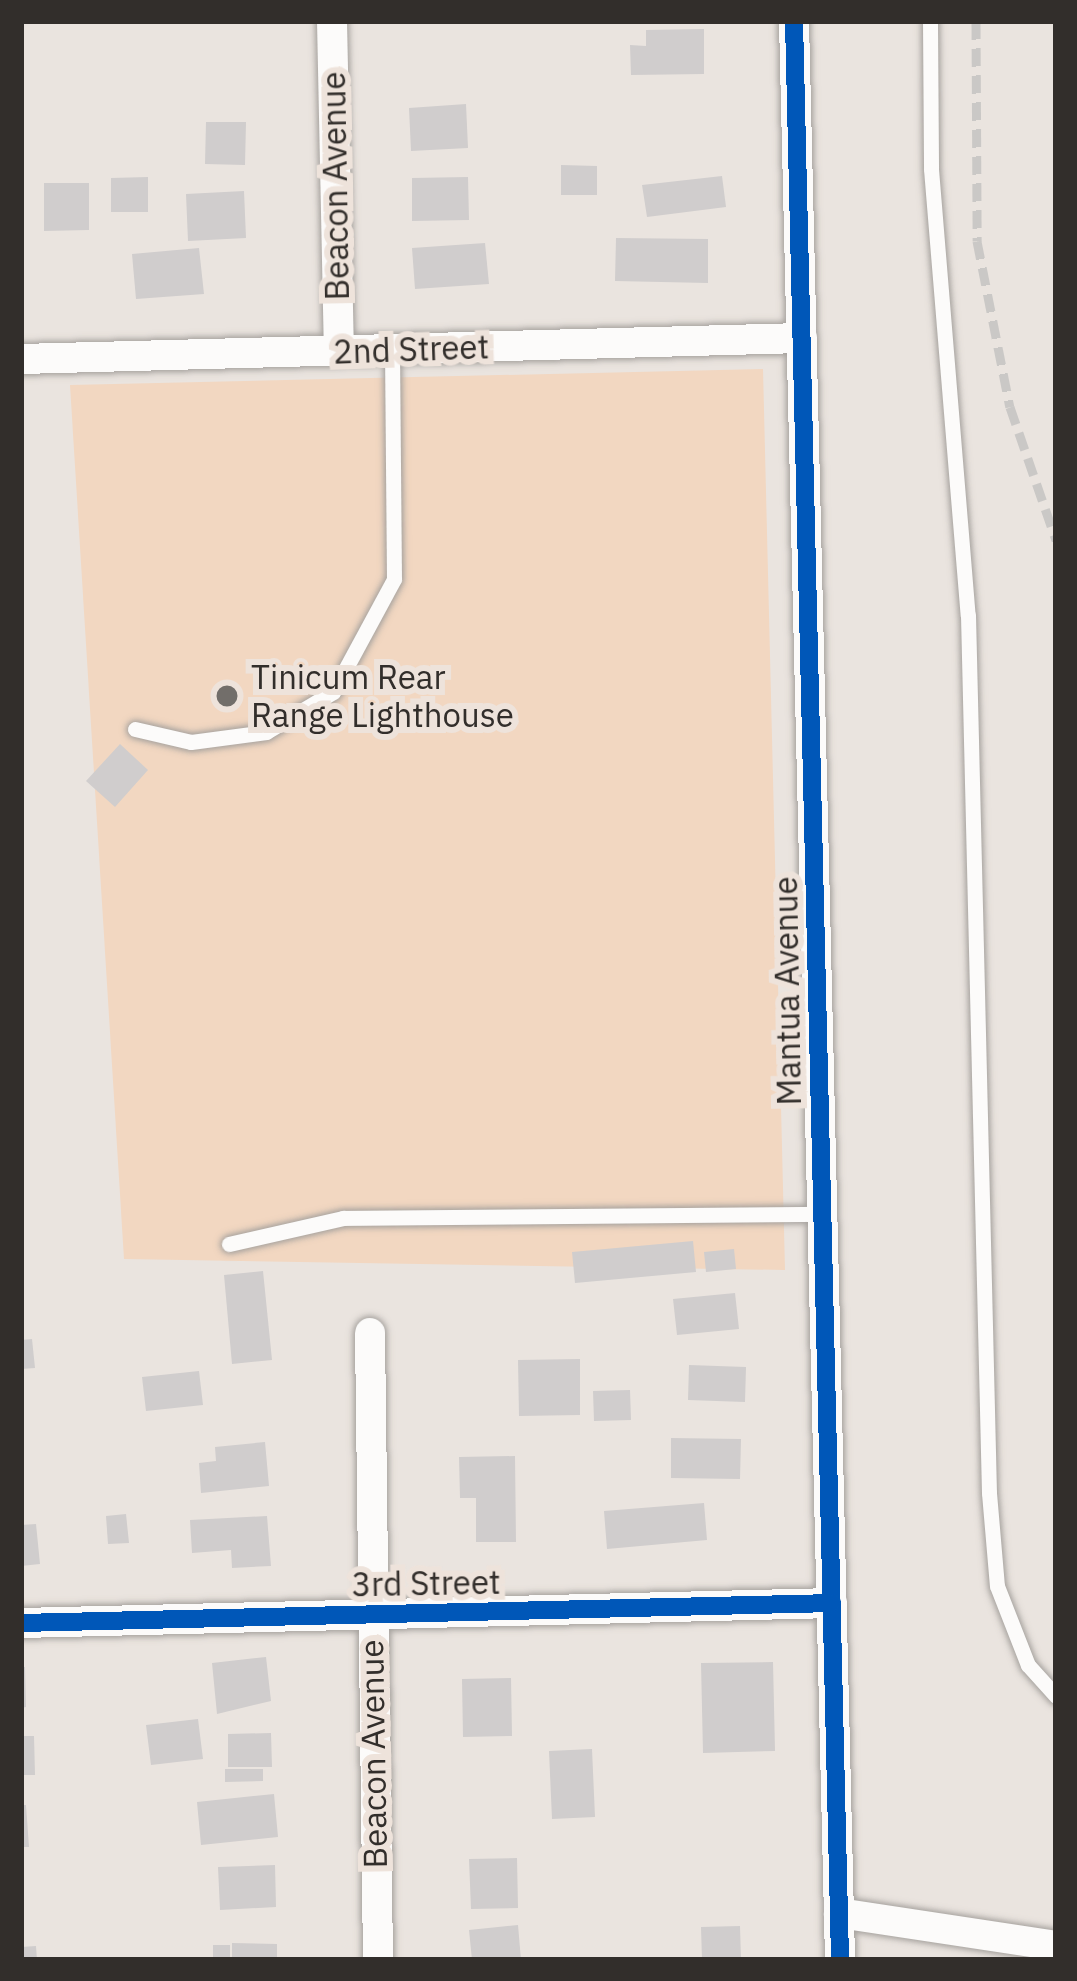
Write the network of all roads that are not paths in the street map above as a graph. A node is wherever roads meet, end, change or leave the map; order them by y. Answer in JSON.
{"nodes":[{"id":1,"x":332,"y":21,"type":"edge"},
{"id":2,"x":794,"y":21,"type":"edge"},
{"id":3,"x":930,"y":21,"type":"edge"},
{"id":4,"x":802,"y":338,"type":"junction"},
{"id":5,"x":392,"y":349,"type":"junction"},
{"id":6,"x":339,"y":351,"type":"junction"},
{"id":7,"x":21,"y":359,"type":"edge"},
{"id":8,"x":135,"y":729,"type":"dead end"},
{"id":9,"x":822,"y":1214,"type":"junction"},
{"id":10,"x":229,"y":1244,"type":"dead end"},
{"id":11,"x":370,"y":1333,"type":"dead end"},
{"id":12,"x":832,"y":1603,"type":"junction"},
{"id":13,"x":370,"y":1615,"type":"junction"},
{"id":14,"x":21,"y":1623,"type":"edge"},
{"id":15,"x":1056,"y":1696,"type":"edge"},
{"id":16,"x":839,"y":1912,"type":"junction"},
{"id":17,"x":1056,"y":1946,"type":"edge"},
{"id":18,"x":378,"y":1960,"type":"edge"},
{"id":19,"x":840,"y":1960,"type":"edge"}],
"edges":[{"from":1,"to":6,"type":"street","name":"Beacon Avenue"},
{"from":2,"to":4,"type":"street","name":"Mantua Avenue"},
{"from":3,"to":15,"type":"lane"},
{"from":4,"to":5,"type":"street","name":"2nd Street"},
{"from":4,"to":9,"type":"street","name":"Mantua Avenue"},
{"from":5,"to":6,"type":"street","name":"2nd Street"},
{"from":5,"to":8,"type":"lane"},
{"from":6,"to":7,"type":"street","name":"2nd Street"},
{"from":9,"to":10,"type":"lane"},
{"from":9,"to":12,"type":"street","name":"Mantua Avenue"},
{"from":11,"to":13,"type":"street","name":"Beacon Avenue"},
{"from":12,"to":13,"type":"street","name":"3rd Street"},
{"from":12,"to":16,"type":"street","name":"Mantua Avenue"},
{"from":13,"to":14,"type":"street","name":"3rd Street"},
{"from":13,"to":18,"type":"street","name":"Beacon Avenue"},
{"from":16,"to":17,"type":"street"},
{"from":16,"to":19,"type":"street","name":"Mantua Avenue"}]}
